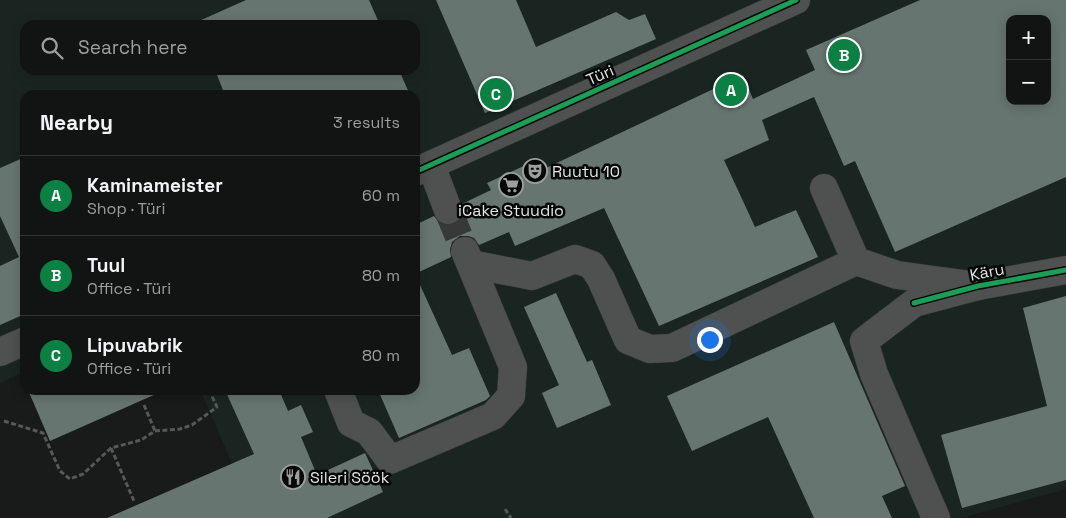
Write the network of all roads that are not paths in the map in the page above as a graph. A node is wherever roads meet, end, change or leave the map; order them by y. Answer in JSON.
{"nodes":[{"id":1,"x":796,"y":0,"type":"edge"},
{"id":2,"x":423,"y":169,"type":"edge"},
{"id":3,"x":824,"y":188,"type":"dead end"},
{"id":4,"x":448,"y":210,"type":"tunnel mouth"},
{"id":5,"x":856,"y":261,"type":"junction"},
{"id":6,"x":1066,"y":270,"type":"edge"},
{"id":7,"x":978,"y":286,"type":"junction"},
{"id":8,"x":20,"y":343,"type":"edge"},
{"id":9,"x":0,"y":352,"type":"edge"},
{"id":10,"x":340,"y":395,"type":"edge"},
{"id":11,"x":936,"y":518,"type":"edge"}],
"edges":[{"from":1,"to":2,"type":"street","name":"Türi"},
{"from":2,"to":4,"type":"street"},
{"from":3,"to":5,"type":"street"},
{"from":5,"to":7,"type":"street"},
{"from":5,"to":10,"type":"street"},
{"from":6,"to":7,"type":"street","name":"Käru"},
{"from":7,"to":11,"type":"street","name":"Käru"},
{"from":8,"to":9,"type":"street"}]}
